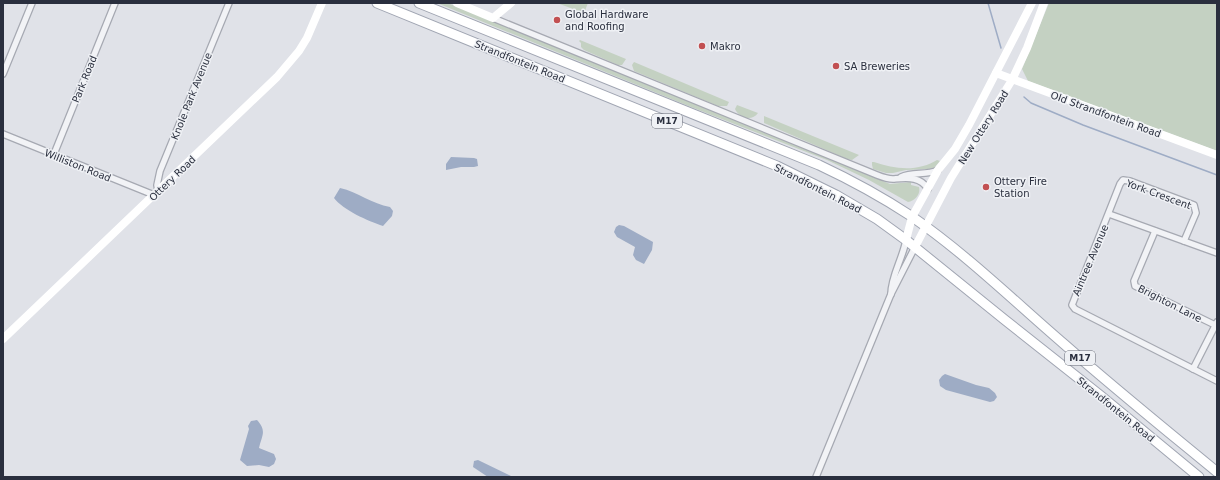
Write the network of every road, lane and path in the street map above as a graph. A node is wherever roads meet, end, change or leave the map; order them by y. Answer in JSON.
{"nodes":[{"id":1,"x":32,"y":3,"type":"edge"},
{"id":2,"x":115,"y":3,"type":"edge"},
{"id":3,"x":229,"y":3,"type":"edge"},
{"id":4,"x":322,"y":3,"type":"edge"},
{"id":5,"x":377,"y":3,"type":"edge"},
{"id":6,"x":419,"y":3,"type":"edge"},
{"id":7,"x":457,"y":3,"type":"edge"},
{"id":8,"x":511,"y":3,"type":"edge"},
{"id":9,"x":1032,"y":3,"type":"edge"},
{"id":10,"x":1044,"y":3,"type":"edge"},
{"id":11,"x":493,"y":18,"type":"junction"},
{"id":12,"x":996,"y":73,"type":"junction"},
{"id":13,"x":3,"y":74,"type":"edge"},
{"id":14,"x":1012,"y":80,"type":"junction"},
{"id":15,"x":3,"y":134,"type":"edge"},
{"id":16,"x":54,"y":154,"type":"junction"},
{"id":17,"x":1217,"y":155,"type":"edge"},
{"id":18,"x":938,"y":170,"type":"junction"},
{"id":19,"x":898,"y":178,"type":"junction"},
{"id":20,"x":928,"y":189,"type":"junction"},
{"id":21,"x":156,"y":193,"type":"junction"},
{"id":22,"x":1109,"y":214,"type":"junction"},
{"id":23,"x":912,"y":217,"type":"junction"},
{"id":24,"x":925,"y":227,"type":"junction"},
{"id":25,"x":1155,"y":231,"type":"junction"},
{"id":26,"x":906,"y":240,"type":"junction"},
{"id":27,"x":1184,"y":241,"type":"junction"},
{"id":28,"x":915,"y":247,"type":"junction"},
{"id":29,"x":1217,"y":253,"type":"edge"},
{"id":30,"x":891,"y":294,"type":"junction"},
{"id":31,"x":1216,"y":324,"type":"edge"},
{"id":32,"x":3,"y":339,"type":"edge"},
{"id":33,"x":1194,"y":369,"type":"junction"},
{"id":34,"x":1217,"y":381,"type":"edge"},
{"id":35,"x":1217,"y":472,"type":"edge"},
{"id":36,"x":816,"y":477,"type":"edge"},
{"id":37,"x":1199,"y":477,"type":"edge"}],
"edges":[{"from":1,"to":13,"type":"street"},
{"from":2,"to":16,"type":"street","name":"Park Road"},
{"from":3,"to":21,"type":"street","name":"Knole Park Avenue"},
{"from":4,"to":21,"type":"street","name":"Ottery Road"},
{"from":5,"to":26,"type":"main road","name":"Strandfontein Road","number":"M17"},
{"from":6,"to":23,"type":"main road","name":"Strandfontein Road","number":"M17"},
{"from":7,"to":11,"type":"street"},
{"from":8,"to":11,"type":"street"},
{"from":9,"to":12,"type":"street","name":"New Ottery Road"},
{"from":10,"to":14,"type":"street","name":"New Ottery Road"},
{"from":11,"to":19,"type":"street"},
{"from":12,"to":14,"type":"street","name":"Old Strandfontein Road"},
{"from":12,"to":18,"type":"street","name":"New Ottery Road"},
{"from":14,"to":17,"type":"street","name":"Old Strandfontein Road"},
{"from":14,"to":24,"type":"street","name":"New Ottery Road"},
{"from":15,"to":16,"type":"street","name":"Williston Road"},
{"from":16,"to":21,"type":"street","name":"Williston Road"},
{"from":18,"to":19,"type":"street"},
{"from":18,"to":20,"type":"street","name":"New Ottery Road"},
{"from":19,"to":20,"type":"street"},
{"from":20,"to":23,"type":"street","name":"New Ottery Road"},
{"from":21,"to":32,"type":"street","name":"Ottery Road"},
{"from":22,"to":25,"type":"street","name":"Aintree Avenue"},
{"from":22,"to":27,"type":"street","name":"York Crescent"},
{"from":22,"to":33,"type":"street","name":"Aintree Avenue"},
{"from":23,"to":24,"type":"main road","name":"Strandfontein Road","number":"M17"},
{"from":23,"to":26,"type":"street","name":"New Ottery Road"},
{"from":24,"to":28,"type":"street","name":"New Ottery Road"},
{"from":24,"to":35,"type":"main road","name":"Strandfontein Road","number":"M17"},
{"from":25,"to":27,"type":"street","name":"Aintree Avenue"},
{"from":25,"to":31,"type":"street","name":"Brighton Lane"},
{"from":26,"to":28,"type":"main road","name":"Strandfontein Road","number":"M17"},
{"from":26,"to":30,"type":"street"},
{"from":27,"to":29,"type":"street","name":"Aintree Avenue"},
{"from":28,"to":30,"type":"street"},
{"from":28,"to":37,"type":"main road","name":"Strandfontein Road","number":"M17"},
{"from":30,"to":36,"type":"street"},
{"from":31,"to":33,"type":"street"},
{"from":33,"to":34,"type":"street","name":"Aintree Avenue"}]}
